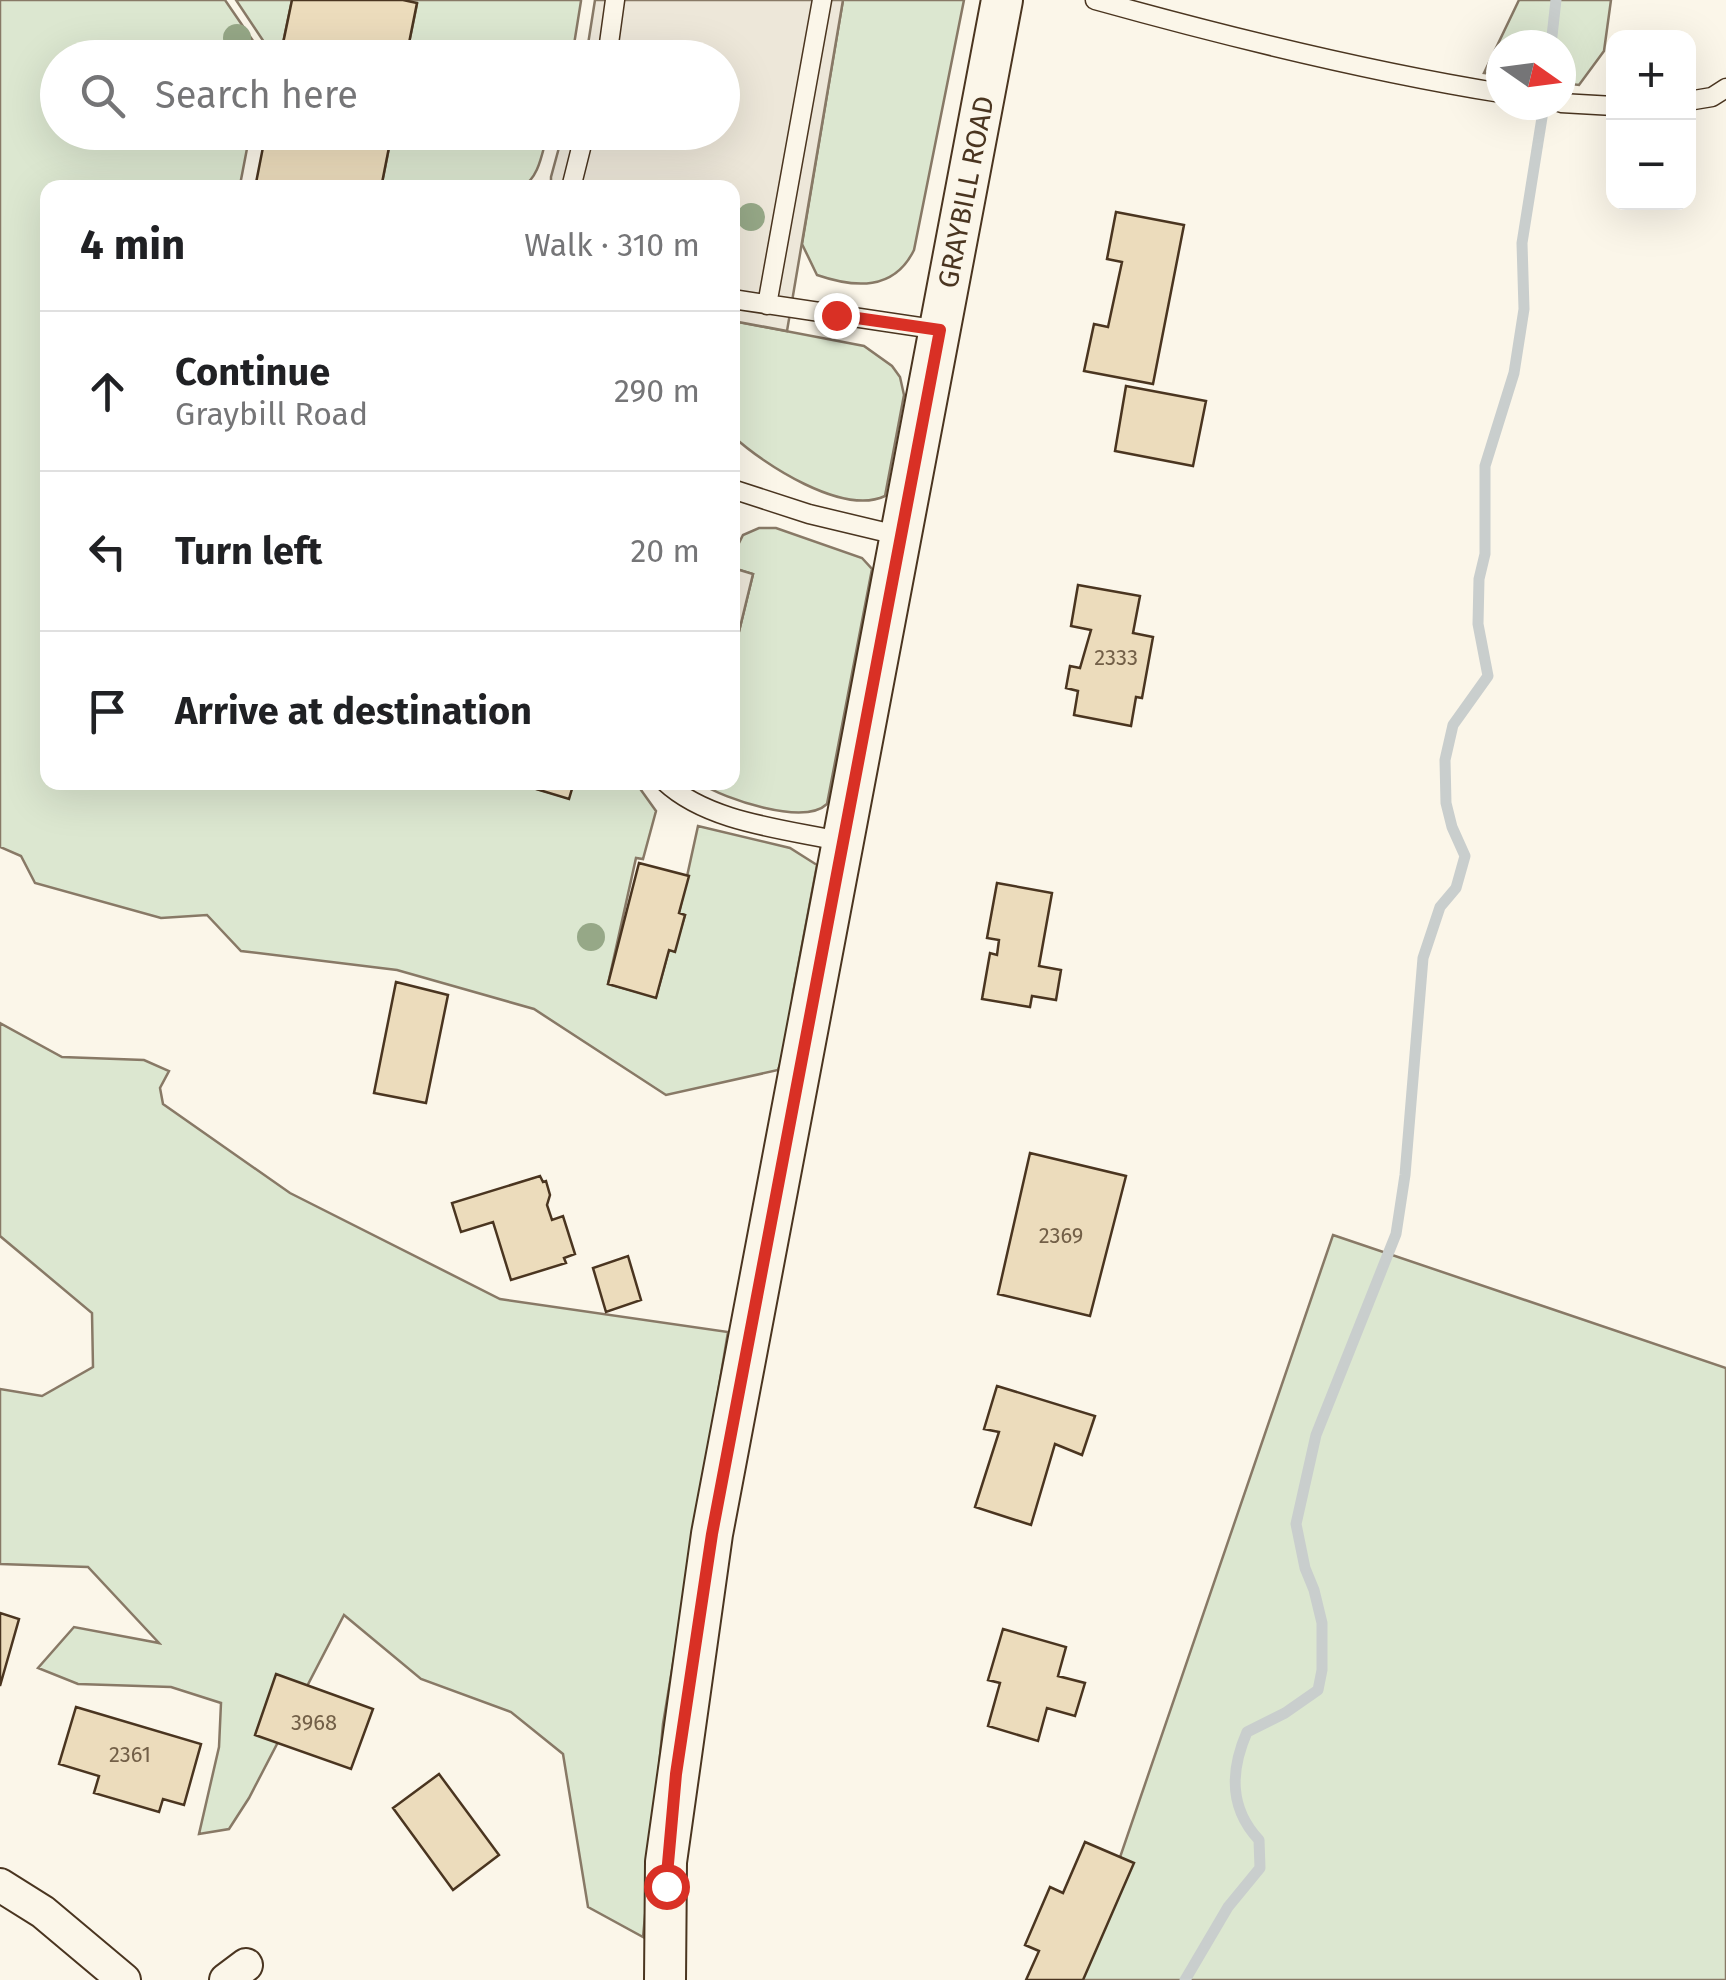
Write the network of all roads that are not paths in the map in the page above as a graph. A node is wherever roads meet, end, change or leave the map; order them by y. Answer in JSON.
{"nodes":[{"id":1,"x":615,"y":0,"type":"edge"},
{"id":2,"x":822,"y":0,"type":"edge"},
{"id":3,"x":1002,"y":0,"type":"edge"},
{"id":4,"x":1095,"y":0,"type":"edge"},
{"id":5,"x":609,"y":40,"type":"edge"},
{"id":6,"x":1726,"y":88,"type":"edge"},
{"id":7,"x":1486,"y":90,"type":"edge"},
{"id":8,"x":1696,"y":100,"type":"edge"},
{"id":9,"x":1576,"y":104,"type":"edge"},
{"id":10,"x":1606,"y":106,"type":"edge"},
{"id":11,"x":580,"y":150,"type":"edge"},
{"id":12,"x":572,"y":180,"type":"edge"},
{"id":13,"x":740,"y":301,"type":"edge"},
{"id":14,"x":768,"y":306,"type":"junction"},
{"id":15,"x":940,"y":330,"type":"junction"},
{"id":16,"x":740,"y":492,"type":"edge"},
{"id":17,"x":900,"y":536,"type":"junction"},
{"id":18,"x":673,"y":790,"type":"edge"},
{"id":19,"x":844,"y":842,"type":"junction"},
{"id":20,"x":0,"y":1885,"type":"edge"},
{"id":21,"x":124,"y":1980,"type":"edge"},
{"id":22,"x":665,"y":1980,"type":"edge"}],
"edges":[{"from":1,"to":5,"type":"lane"},
{"from":2,"to":14,"type":"lane"},
{"from":3,"to":15,"type":"street","name":"GRAYBILL ROAD"},
{"from":4,"to":7,"type":"lane"},
{"from":6,"to":8,"type":"lane"},
{"from":9,"to":10,"type":"lane"},
{"from":11,"to":12,"type":"lane"},
{"from":13,"to":14,"type":"lane"},
{"from":14,"to":15,"type":"lane"},
{"from":15,"to":17,"type":"street","name":"GRAYBILL ROAD"},
{"from":16,"to":17,"type":"lane"},
{"from":17,"to":19,"type":"street","name":"GRAYBILL ROAD"},
{"from":18,"to":19,"type":"lane"},
{"from":19,"to":22,"type":"street","name":"GRAYBILL ROAD"},
{"from":20,"to":21,"type":"street"}]}
